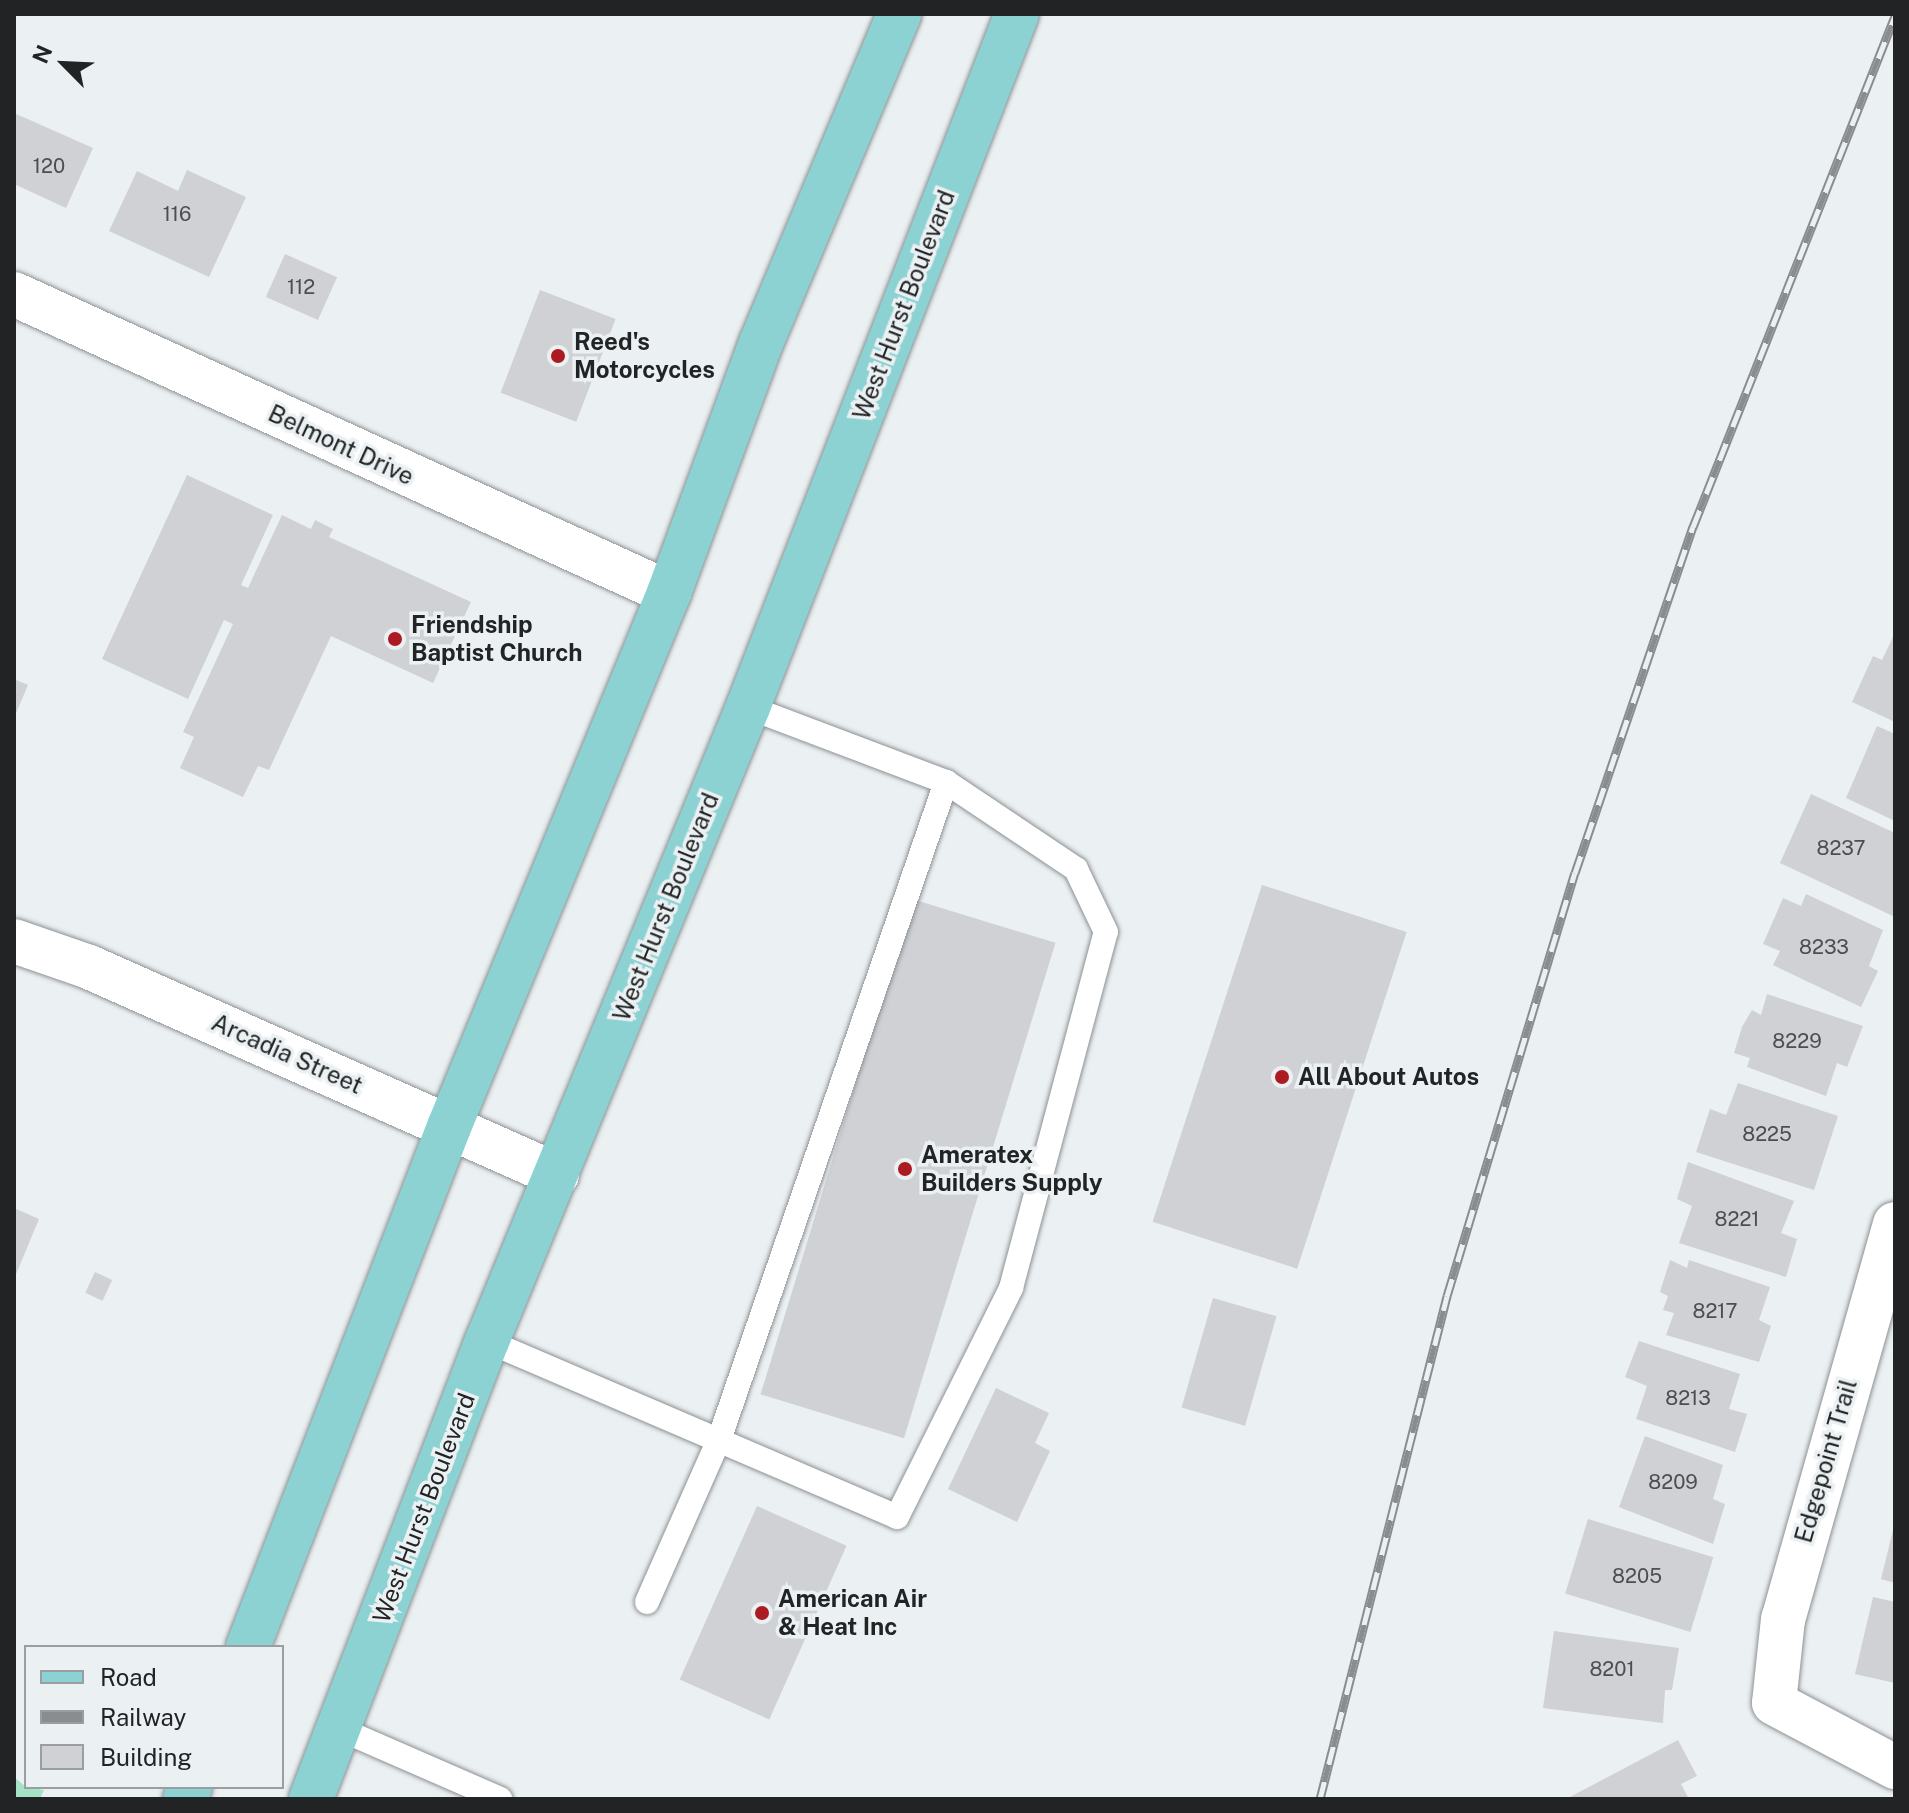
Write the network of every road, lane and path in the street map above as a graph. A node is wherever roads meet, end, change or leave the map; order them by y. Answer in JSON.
{"nodes":[{"id":1,"x":899,"y":14,"type":"edge"},
{"id":2,"x":1017,"y":14,"type":"edge"},
{"id":3,"x":14,"y":294,"type":"edge"},
{"id":4,"x":669,"y":593,"type":"junction"},
{"id":5,"x":748,"y":707,"type":"junction"},
{"id":6,"x":946,"y":782,"type":"junction"},
{"id":7,"x":14,"y":941,"type":"edge"},
{"id":8,"x":449,"y":1127,"type":"junction"},
{"id":9,"x":557,"y":1175,"type":"junction"},
{"id":10,"x":1895,"y":1224,"type":"edge"},
{"id":11,"x":487,"y":1341,"type":"junction"},
{"id":12,"x":720,"y":1437,"type":"junction"},
{"id":13,"x":647,"y":1602,"type":"dead end"},
{"id":14,"x":249,"y":1645,"type":"edge"},
{"id":15,"x":340,"y":1729,"type":"junction"},
{"id":16,"x":1895,"y":1767,"type":"edge"},
{"id":17,"x":311,"y":1799,"type":"edge"},
{"id":18,"x":500,"y":1799,"type":"edge"}],
"edges":[{"from":1,"to":4,"type":"main road"},
{"from":2,"to":5,"type":"main road","name":"West Hurst Boulevard"},
{"from":3,"to":4,"type":"street","name":"Belmont Drive"},
{"from":4,"to":8,"type":"main road"},
{"from":5,"to":6,"type":"lane"},
{"from":5,"to":9,"type":"main road","name":"West Hurst Boulevard"},
{"from":6,"to":12,"type":"lane"},
{"from":6,"to":12,"type":"lane"},
{"from":7,"to":8,"type":"street","name":"Arcadia Street"},
{"from":8,"to":9,"type":"street","name":"Arcadia Street"},
{"from":8,"to":14,"type":"main road"},
{"from":9,"to":11,"type":"main road","name":"West Hurst Boulevard"},
{"from":10,"to":16,"type":"street","name":"Edgepoint Trail"},
{"from":11,"to":12,"type":"lane"},
{"from":11,"to":15,"type":"main road","name":"West Hurst Boulevard"},
{"from":12,"to":13,"type":"lane"},
{"from":15,"to":17,"type":"main road","name":"West Hurst Boulevard"},
{"from":15,"to":18,"type":"lane"}]}
